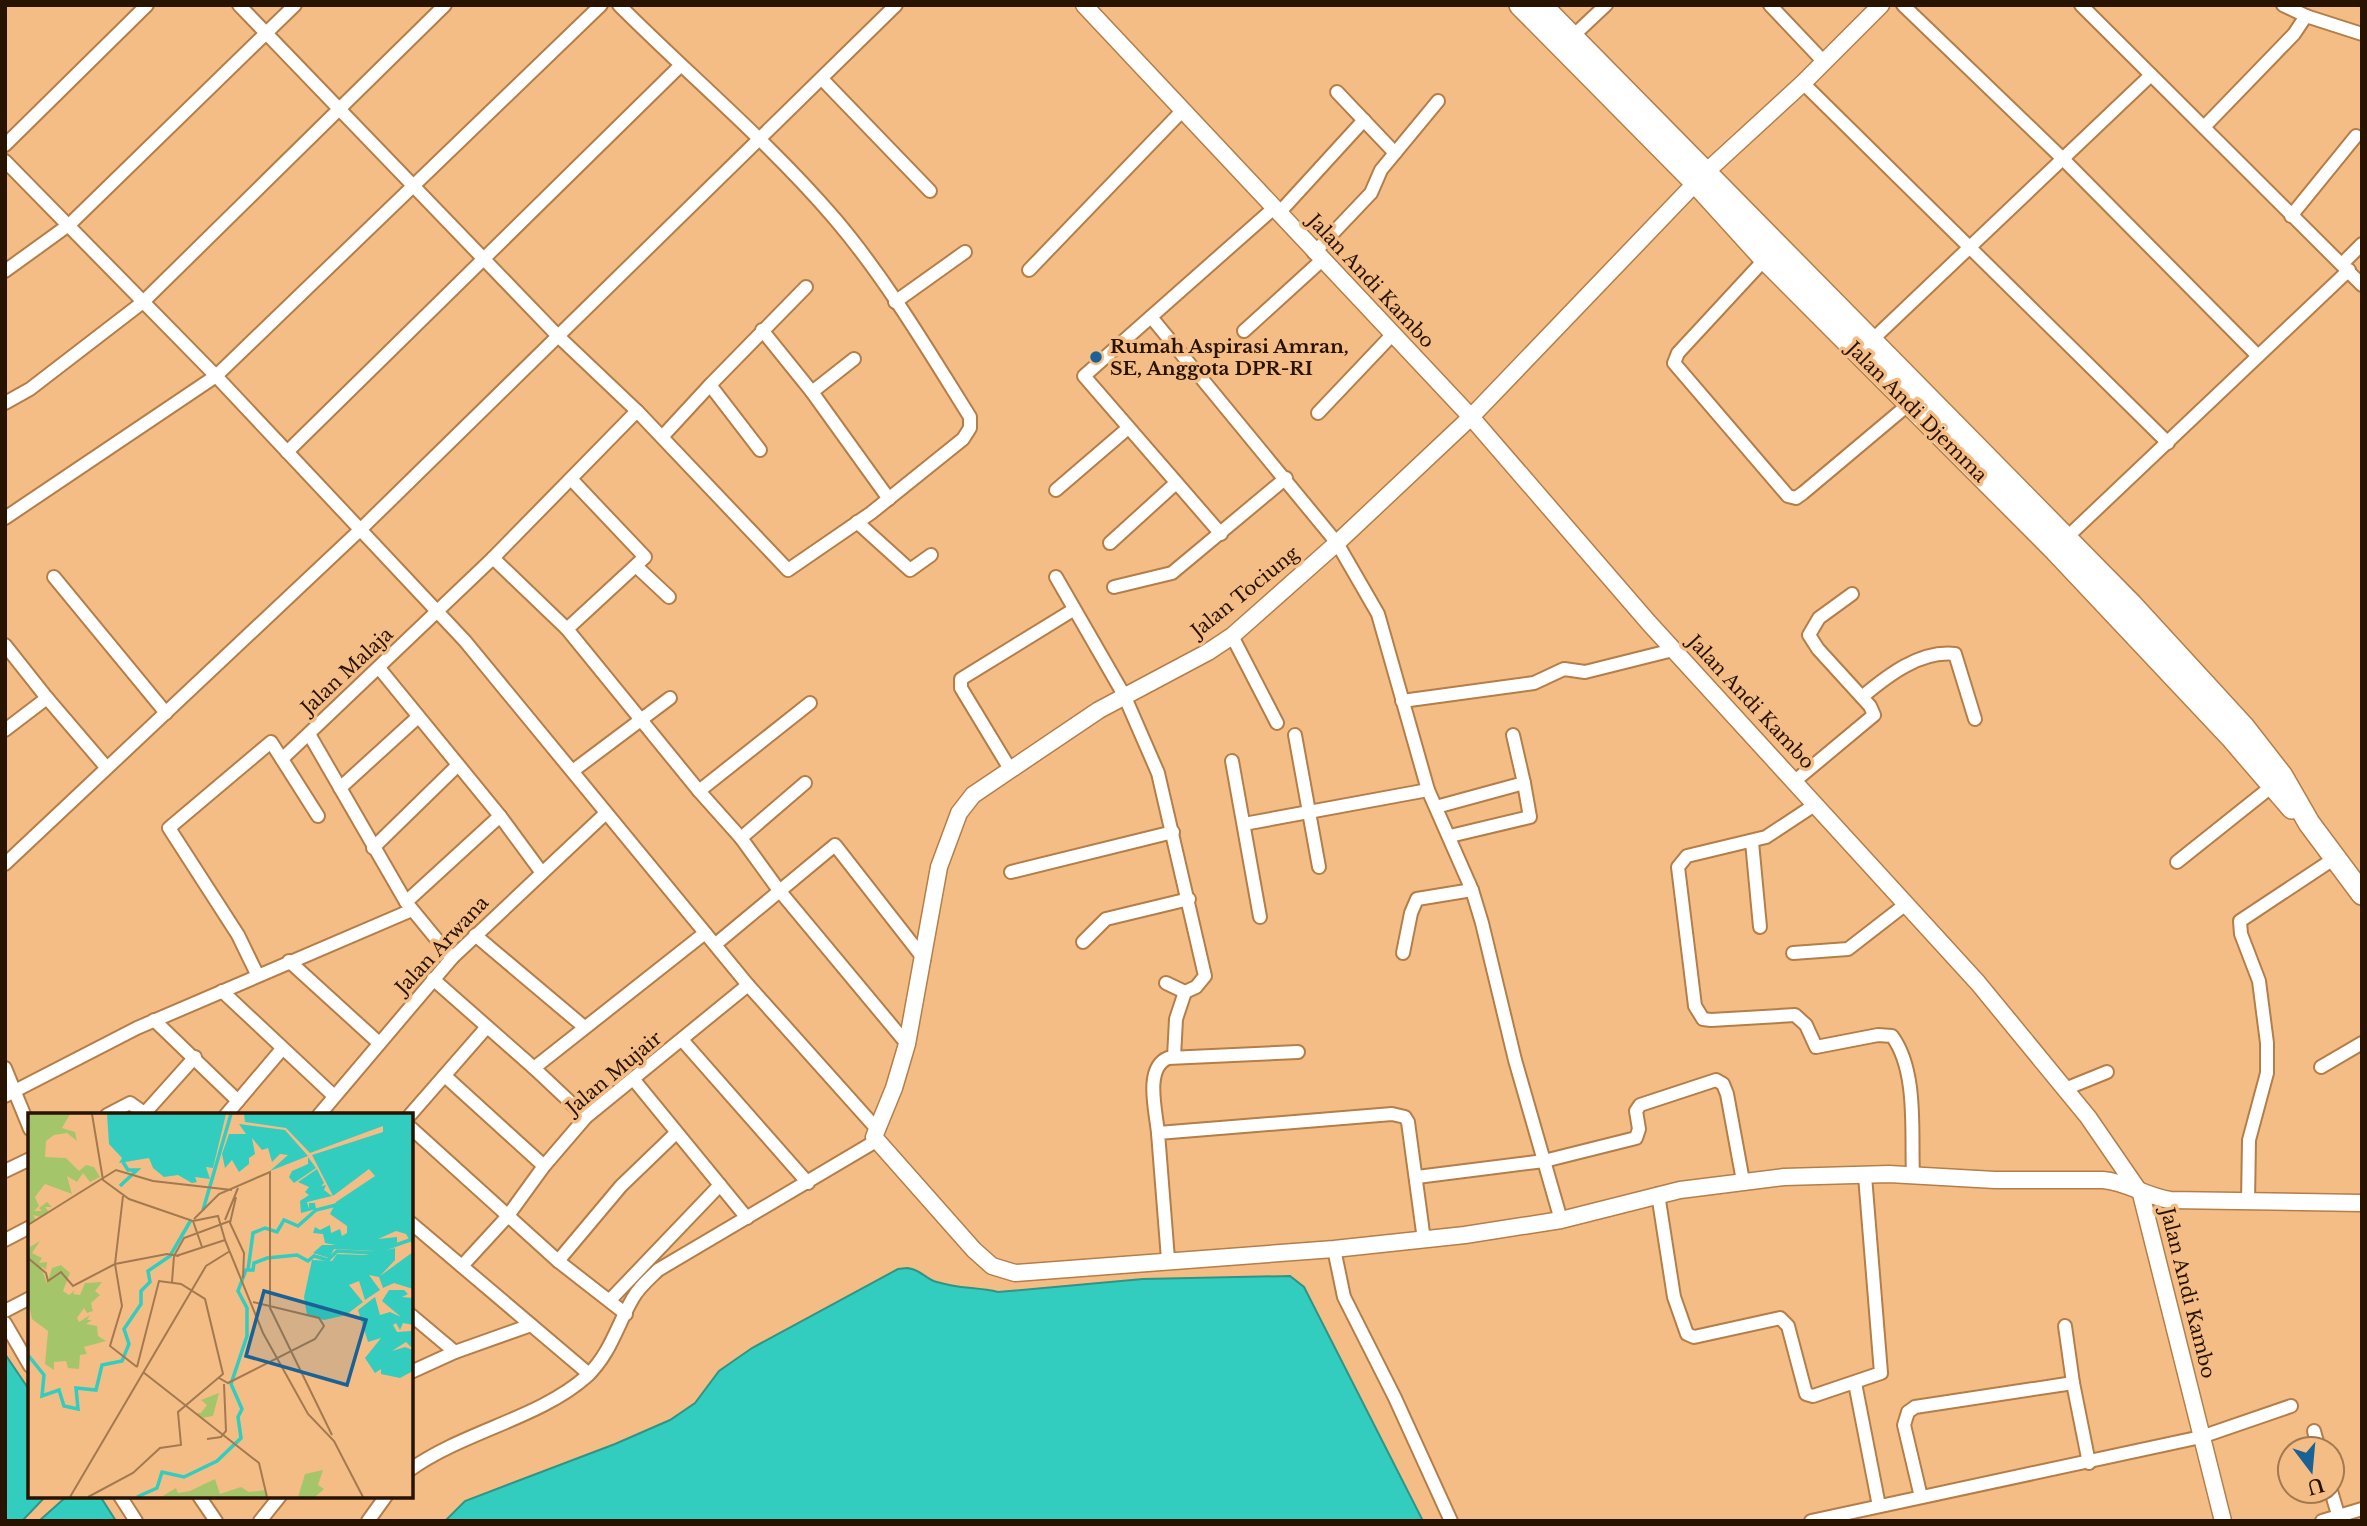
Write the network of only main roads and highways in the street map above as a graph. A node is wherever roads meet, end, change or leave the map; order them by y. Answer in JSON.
{"nodes":[{"id":1,"x":1520,"y":5,"type":"edge"},
{"id":2,"x":1541,"y":5,"type":"edge"},
{"id":3,"x":1701,"y":178,"type":"junction"},
{"id":4,"x":2060,"y":544,"type":"junction"},
{"id":5,"x":2237,"y":731,"type":"junction"},
{"id":6,"x":2309,"y":823,"type":"junction"},
{"id":7,"x":2362,"y":894,"type":"edge"}],
"edges":[{"from":1,"to":3,"type":"highway","name":"Jalan Andi Djemma"},
{"from":2,"to":3,"type":"highway","name":"Jalan Andi Djemma"},
{"from":3,"to":4,"type":"highway","name":"Jalan Andi Djemma"},
{"from":3,"to":4,"type":"highway","name":"Jalan Andi Djemma"},
{"from":4,"to":5,"type":"highway","name":"Jalan Andi Djemma"},
{"from":5,"to":6,"type":"highway","name":"Jalan Andi Djemma"},
{"from":5,"to":6,"type":"highway","name":"Jalan Andi Djemma"},
{"from":6,"to":7,"type":"highway","name":"Jalan Andi Djemma"}]}
